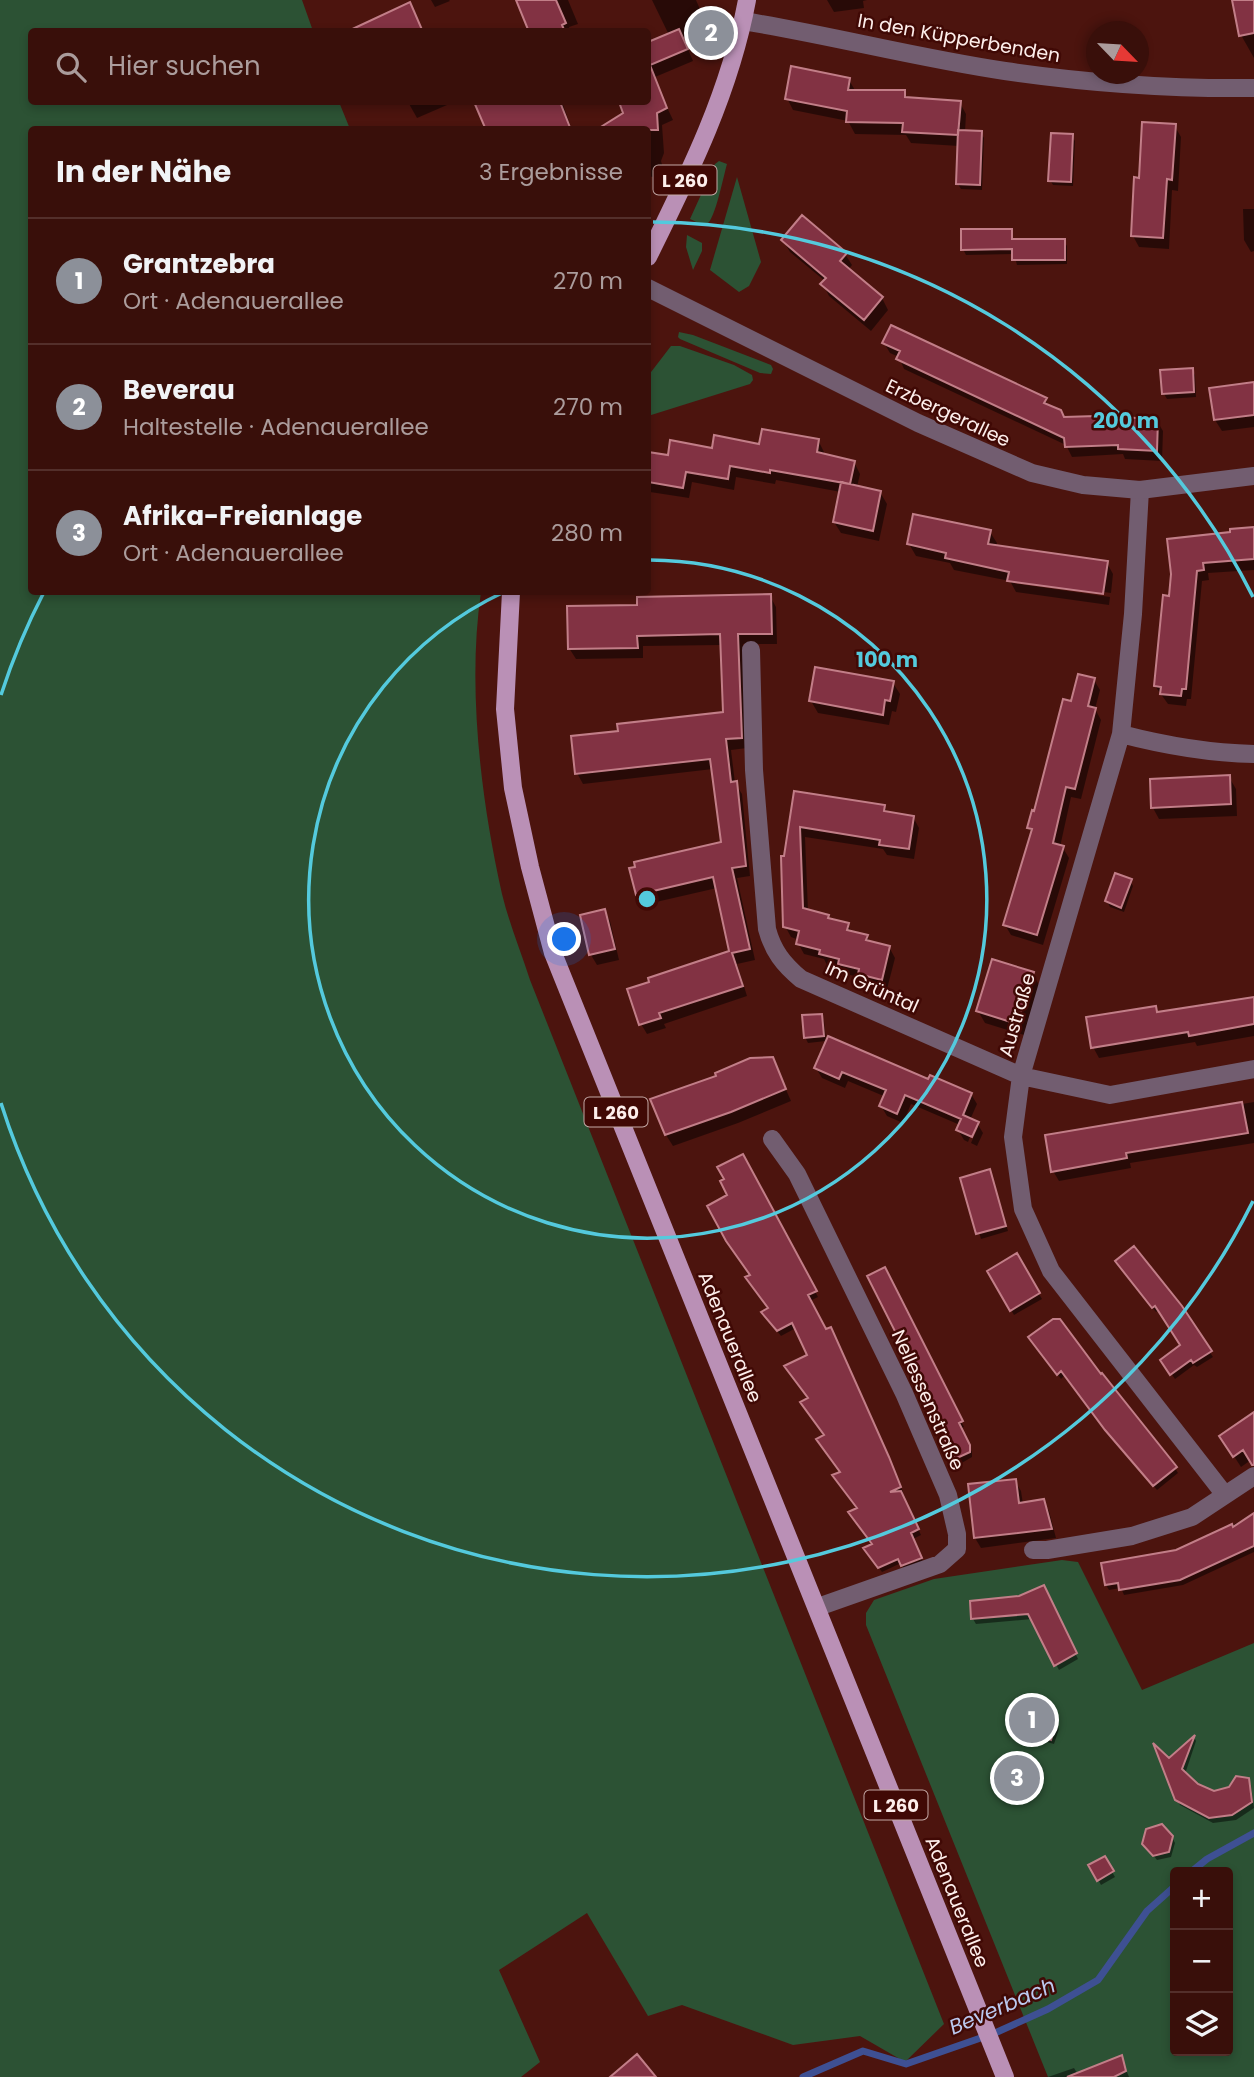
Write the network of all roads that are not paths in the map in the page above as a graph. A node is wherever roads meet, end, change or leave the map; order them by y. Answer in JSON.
{"nodes":[{"id":1,"x":747,"y":0,"type":"edge"},
{"id":2,"x":743,"y":21,"type":"junction"},
{"id":3,"x":1254,"y":88,"type":"edge"},
{"id":4,"x":651,"y":251,"type":"edge"},
{"id":5,"x":651,"y":290,"type":"edge"},
{"id":6,"x":1254,"y":476,"type":"edge"},
{"id":7,"x":1140,"y":490,"type":"junction"},
{"id":8,"x":510,"y":595,"type":"edge"},
{"id":9,"x":751,"y":650,"type":"dead end"},
{"id":10,"x":1121,"y":734,"type":"junction"},
{"id":11,"x":1254,"y":754,"type":"edge"},
{"id":12,"x":1254,"y":1069,"type":"edge"},
{"id":13,"x":1021,"y":1076,"type":"junction"},
{"id":14,"x":772,"y":1139,"type":"dead end"},
{"id":15,"x":1254,"y":1476,"type":"edge"},
{"id":16,"x":1225,"y":1495,"type":"junction"},
{"id":17,"x":1033,"y":1550,"type":"dead end"},
{"id":18,"x":818,"y":1607,"type":"junction"},
{"id":19,"x":1003,"y":2073,"type":"edge"}],
"edges":[{"from":1,"to":2,"type":"main road","number":"L 260"},
{"from":2,"to":3,"type":"street","name":"In den Küpperbenden"},
{"from":2,"to":4,"type":"main road","number":"L 260"},
{"from":5,"to":7,"type":"street","name":"Erzbergerallee"},
{"from":6,"to":7,"type":"street","name":"Erzbergerallee"},
{"from":7,"to":10,"type":"street","name":"Austraße"},
{"from":8,"to":18,"type":"main road","name":"Adenauerallee","number":"L 260"},
{"from":9,"to":13,"type":"street","name":"Im Grüntal"},
{"from":10,"to":11,"type":"street"},
{"from":10,"to":13,"type":"street","name":"Austraße"},
{"from":12,"to":13,"type":"street","name":"Im Grüntal"},
{"from":13,"to":16,"type":"street","name":"Austraße"},
{"from":14,"to":18,"type":"street","name":"Nellessenstraße"},
{"from":15,"to":16,"type":"street"},
{"from":16,"to":17,"type":"street"},
{"from":18,"to":19,"type":"main road","name":"Adenauerallee","number":"L 260"}]}
